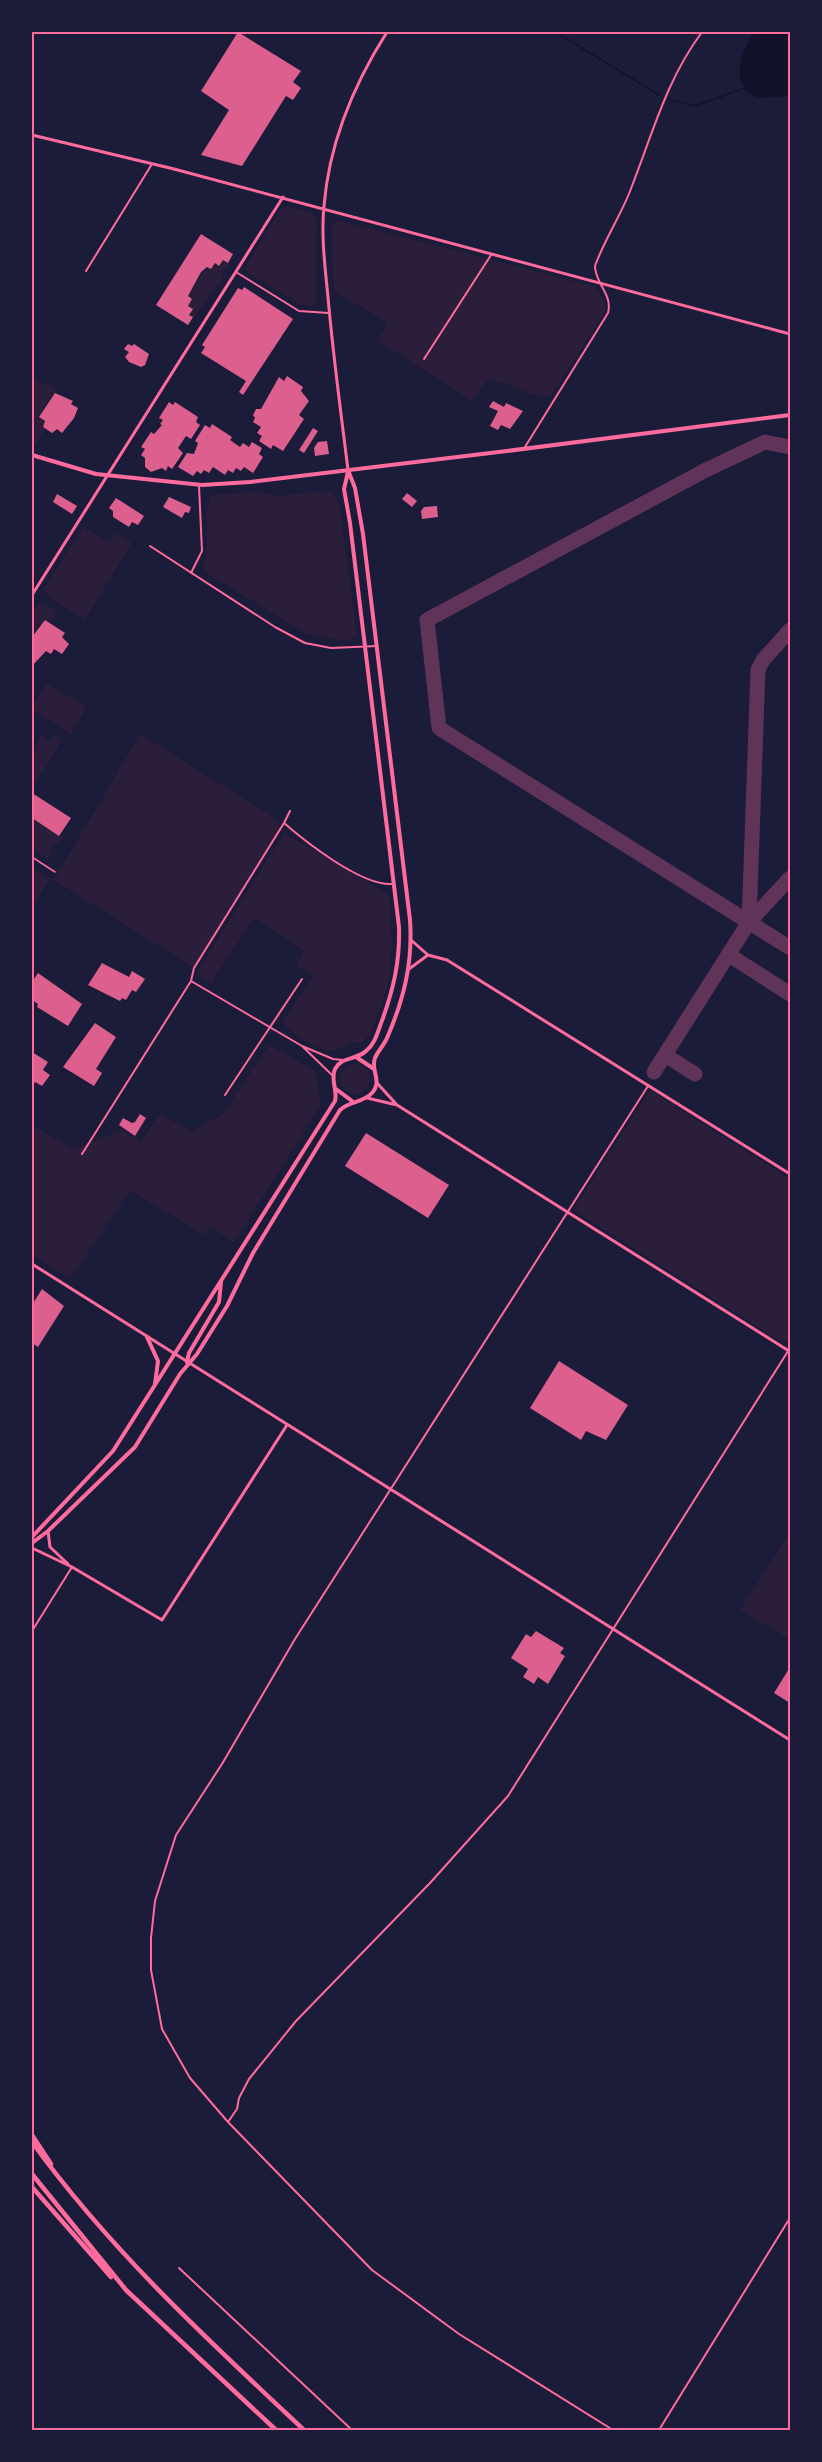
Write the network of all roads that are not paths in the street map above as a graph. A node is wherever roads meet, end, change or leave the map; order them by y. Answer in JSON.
{"nodes":[{"id":1,"x":387,"y":32,"type":"edge"},
{"id":2,"x":702,"y":32,"type":"edge"},
{"id":3,"x":32,"y":135,"type":"edge"},
{"id":4,"x":152,"y":164,"type":"junction"},
{"id":5,"x":283,"y":197,"type":"junction"},
{"id":6,"x":324,"y":209,"type":"junction"},
{"id":7,"x":491,"y":255,"type":"junction"},
{"id":8,"x":86,"y":271,"type":"dead end"},
{"id":9,"x":236,"y":272,"type":"junction"},
{"id":10,"x":600,"y":284,"type":"junction"},
{"id":11,"x":329,"y":313,"type":"junction"},
{"id":12,"x":790,"y":334,"type":"edge"},
{"id":13,"x":424,"y":359,"type":"dead end"},
{"id":14,"x":790,"y":414,"type":"edge"},
{"id":15,"x":524,"y":449,"type":"junction"},
{"id":16,"x":32,"y":455,"type":"edge"},
{"id":17,"x":348,"y":470,"type":"junction"},
{"id":18,"x":107,"y":475,"type":"junction"},
{"id":19,"x":199,"y":485,"type":"junction"},
{"id":20,"x":150,"y":546,"type":"dead end"},
{"id":21,"x":191,"y":573,"type":"junction"},
{"id":22,"x":32,"y":596,"type":"edge"},
{"id":23,"x":377,"y":646,"type":"junction"},
{"id":24,"x":364,"y":648,"type":"junction"},
{"id":25,"x":290,"y":811,"type":"dead end"},
{"id":26,"x":284,"y":823,"type":"junction"},
{"id":27,"x":32,"y":857,"type":"edge"},
{"id":28,"x":55,"y":872,"type":"dead end"},
{"id":29,"x":395,"y":884,"type":"junction"},
{"id":30,"x":411,"y":940,"type":"junction"},
{"id":31,"x":428,"y":955,"type":"junction"},
{"id":32,"x":409,"y":969,"type":"junction"},
{"id":33,"x":302,"y":979,"type":"dead end"},
{"id":34,"x":191,"y":981,"type":"junction"},
{"id":35,"x":270,"y":1029,"type":"junction"},
{"id":36,"x":302,"y":1046,"type":"junction"},
{"id":37,"x":355,"y":1056,"type":"junction"},
{"id":38,"x":343,"y":1060,"type":"junction"},
{"id":39,"x":375,"y":1069,"type":"junction"},
{"id":40,"x":333,"y":1077,"type":"junction"},
{"id":41,"x":377,"y":1083,"type":"junction"},
{"id":42,"x":649,"y":1086,"type":"junction"},
{"id":43,"x":336,"y":1088,"type":"junction"},
{"id":44,"x":225,"y":1095,"type":"dead end"},
{"id":45,"x":366,"y":1098,"type":"junction"},
{"id":46,"x":352,"y":1101,"type":"junction"},
{"id":47,"x":397,"y":1106,"type":"junction"},
{"id":48,"x":82,"y":1154,"type":"dead end"},
{"id":49,"x":790,"y":1174,"type":"edge"},
{"id":50,"x":568,"y":1211,"type":"junction"},
{"id":51,"x":32,"y":1264,"type":"edge"},
{"id":52,"x":221,"y":1281,"type":"junction"},
{"id":53,"x":147,"y":1337,"type":"junction"},
{"id":54,"x":790,"y":1349,"type":"edge"},
{"id":55,"x":174,"y":1354,"type":"junction"},
{"id":56,"x":187,"y":1363,"type":"junction"},
{"id":57,"x":155,"y":1385,"type":"junction"},
{"id":58,"x":287,"y":1425,"type":"junction"},
{"id":59,"x":390,"y":1490,"type":"junction"},
{"id":60,"x":48,"y":1531,"type":"junction"},
{"id":61,"x":32,"y":1538,"type":"edge"},
{"id":62,"x":32,"y":1543,"type":"edge"},
{"id":63,"x":32,"y":1548,"type":"edge"},
{"id":64,"x":72,"y":1567,"type":"junction"},
{"id":65,"x":614,"y":1629,"type":"junction"},
{"id":66,"x":32,"y":1631,"type":"edge"},
{"id":67,"x":790,"y":1740,"type":"edge"},
{"id":68,"x":228,"y":2122,"type":"junction"},
{"id":69,"x":32,"y":2135,"type":"edge"},
{"id":70,"x":32,"y":2142,"type":"edge"},
{"id":71,"x":32,"y":2174,"type":"edge"},
{"id":72,"x":32,"y":2187,"type":"edge"},
{"id":73,"x":70,"y":2191,"type":"junction"},
{"id":74,"x":788,"y":2220,"type":"dead end"},
{"id":75,"x":179,"y":2268,"type":"dead end"},
{"id":76,"x":156,"y":2318,"type":"junction"},
{"id":77,"x":276,"y":2430,"type":"edge"},
{"id":78,"x":304,"y":2430,"type":"edge"},
{"id":79,"x":352,"y":2430,"type":"edge"},
{"id":80,"x":613,"y":2430,"type":"edge"},
{"id":81,"x":659,"y":2430,"type":"edge"}],
"edges":[{"from":1,"to":6,"type":"street"},
{"from":2,"to":10,"type":"street"},
{"from":3,"to":4,"type":"street"},
{"from":4,"to":5,"type":"street"},
{"from":4,"to":8,"type":"street"},
{"from":5,"to":6,"type":"street"},
{"from":5,"to":9,"type":"street"},
{"from":6,"to":7,"type":"street"},
{"from":6,"to":11,"type":"street"},
{"from":7,"to":10,"type":"street"},
{"from":7,"to":13,"type":"street"},
{"from":9,"to":11,"type":"street"},
{"from":9,"to":18,"type":"street"},
{"from":10,"to":12,"type":"street"},
{"from":10,"to":15,"type":"street"},
{"from":11,"to":17,"type":"street"},
{"from":14,"to":15,"type":"main road"},
{"from":15,"to":17,"type":"main road"},
{"from":16,"to":18,"type":"main road"},
{"from":17,"to":19,"type":"main road"},
{"from":17,"to":23,"type":"main road"},
{"from":17,"to":24,"type":"main road"},
{"from":18,"to":19,"type":"main road"},
{"from":18,"to":22,"type":"street"},
{"from":19,"to":21,"type":"street"},
{"from":20,"to":21,"type":"street"},
{"from":21,"to":24,"type":"street"},
{"from":23,"to":24,"type":"street"},
{"from":23,"to":30,"type":"main road"},
{"from":24,"to":29,"type":"main road"},
{"from":25,"to":26,"type":"street"},
{"from":26,"to":29,"type":"street"},
{"from":26,"to":34,"type":"street"},
{"from":27,"to":28,"type":"lane"},
{"from":29,"to":37,"type":"main road"},
{"from":30,"to":31,"type":"street"},
{"from":30,"to":32,"type":"main road"},
{"from":31,"to":32,"type":"street"},
{"from":31,"to":42,"type":"street"},
{"from":32,"to":39,"type":"main road"},
{"from":33,"to":35,"type":"street"},
{"from":34,"to":35,"type":"street"},
{"from":34,"to":48,"type":"street"},
{"from":35,"to":36,"type":"street"},
{"from":35,"to":44,"type":"street"},
{"from":36,"to":38,"type":"street"},
{"from":36,"to":40,"type":"street"},
{"from":37,"to":38,"type":"main road"},
{"from":37,"to":39,"type":"main road"},
{"from":38,"to":40,"type":"main road"},
{"from":39,"to":41,"type":"main road"},
{"from":40,"to":43,"type":"main road"},
{"from":41,"to":45,"type":"main road"},
{"from":41,"to":47,"type":"street"},
{"from":42,"to":49,"type":"street"},
{"from":42,"to":50,"type":"street"},
{"from":43,"to":46,"type":"main road"},
{"from":43,"to":52,"type":"main road"},
{"from":45,"to":46,"type":"main road"},
{"from":45,"to":47,"type":"street"},
{"from":46,"to":56,"type":"main road"},
{"from":47,"to":50,"type":"street"},
{"from":50,"to":54,"type":"street"},
{"from":50,"to":59,"type":"street"},
{"from":51,"to":53,"type":"street"},
{"from":52,"to":55,"type":"main road"},
{"from":52,"to":56,"type":"main road"},
{"from":53,"to":55,"type":"street"},
{"from":53,"to":57,"type":"main road"},
{"from":54,"to":65,"type":"street"},
{"from":55,"to":56,"type":"street"},
{"from":55,"to":57,"type":"main road"},
{"from":56,"to":58,"type":"street"},
{"from":56,"to":60,"type":"main road"},
{"from":57,"to":61,"type":"main road"},
{"from":58,"to":59,"type":"street"},
{"from":58,"to":64,"type":"street"},
{"from":59,"to":65,"type":"street"},
{"from":59,"to":68,"type":"street"},
{"from":60,"to":62,"type":"main road"},
{"from":60,"to":64,"type":"street"},
{"from":63,"to":64,"type":"street"},
{"from":64,"to":66,"type":"street"},
{"from":65,"to":67,"type":"street"},
{"from":65,"to":68,"type":"street"},
{"from":68,"to":80,"type":"street"},
{"from":69,"to":73,"type":"highway"},
{"from":70,"to":73,"type":"highway"},
{"from":71,"to":76,"type":"highway"},
{"from":72,"to":76,"type":"highway"},
{"from":73,"to":78,"type":"highway"},
{"from":74,"to":81,"type":"street"},
{"from":75,"to":79,"type":"street"},
{"from":76,"to":77,"type":"highway"}]}
